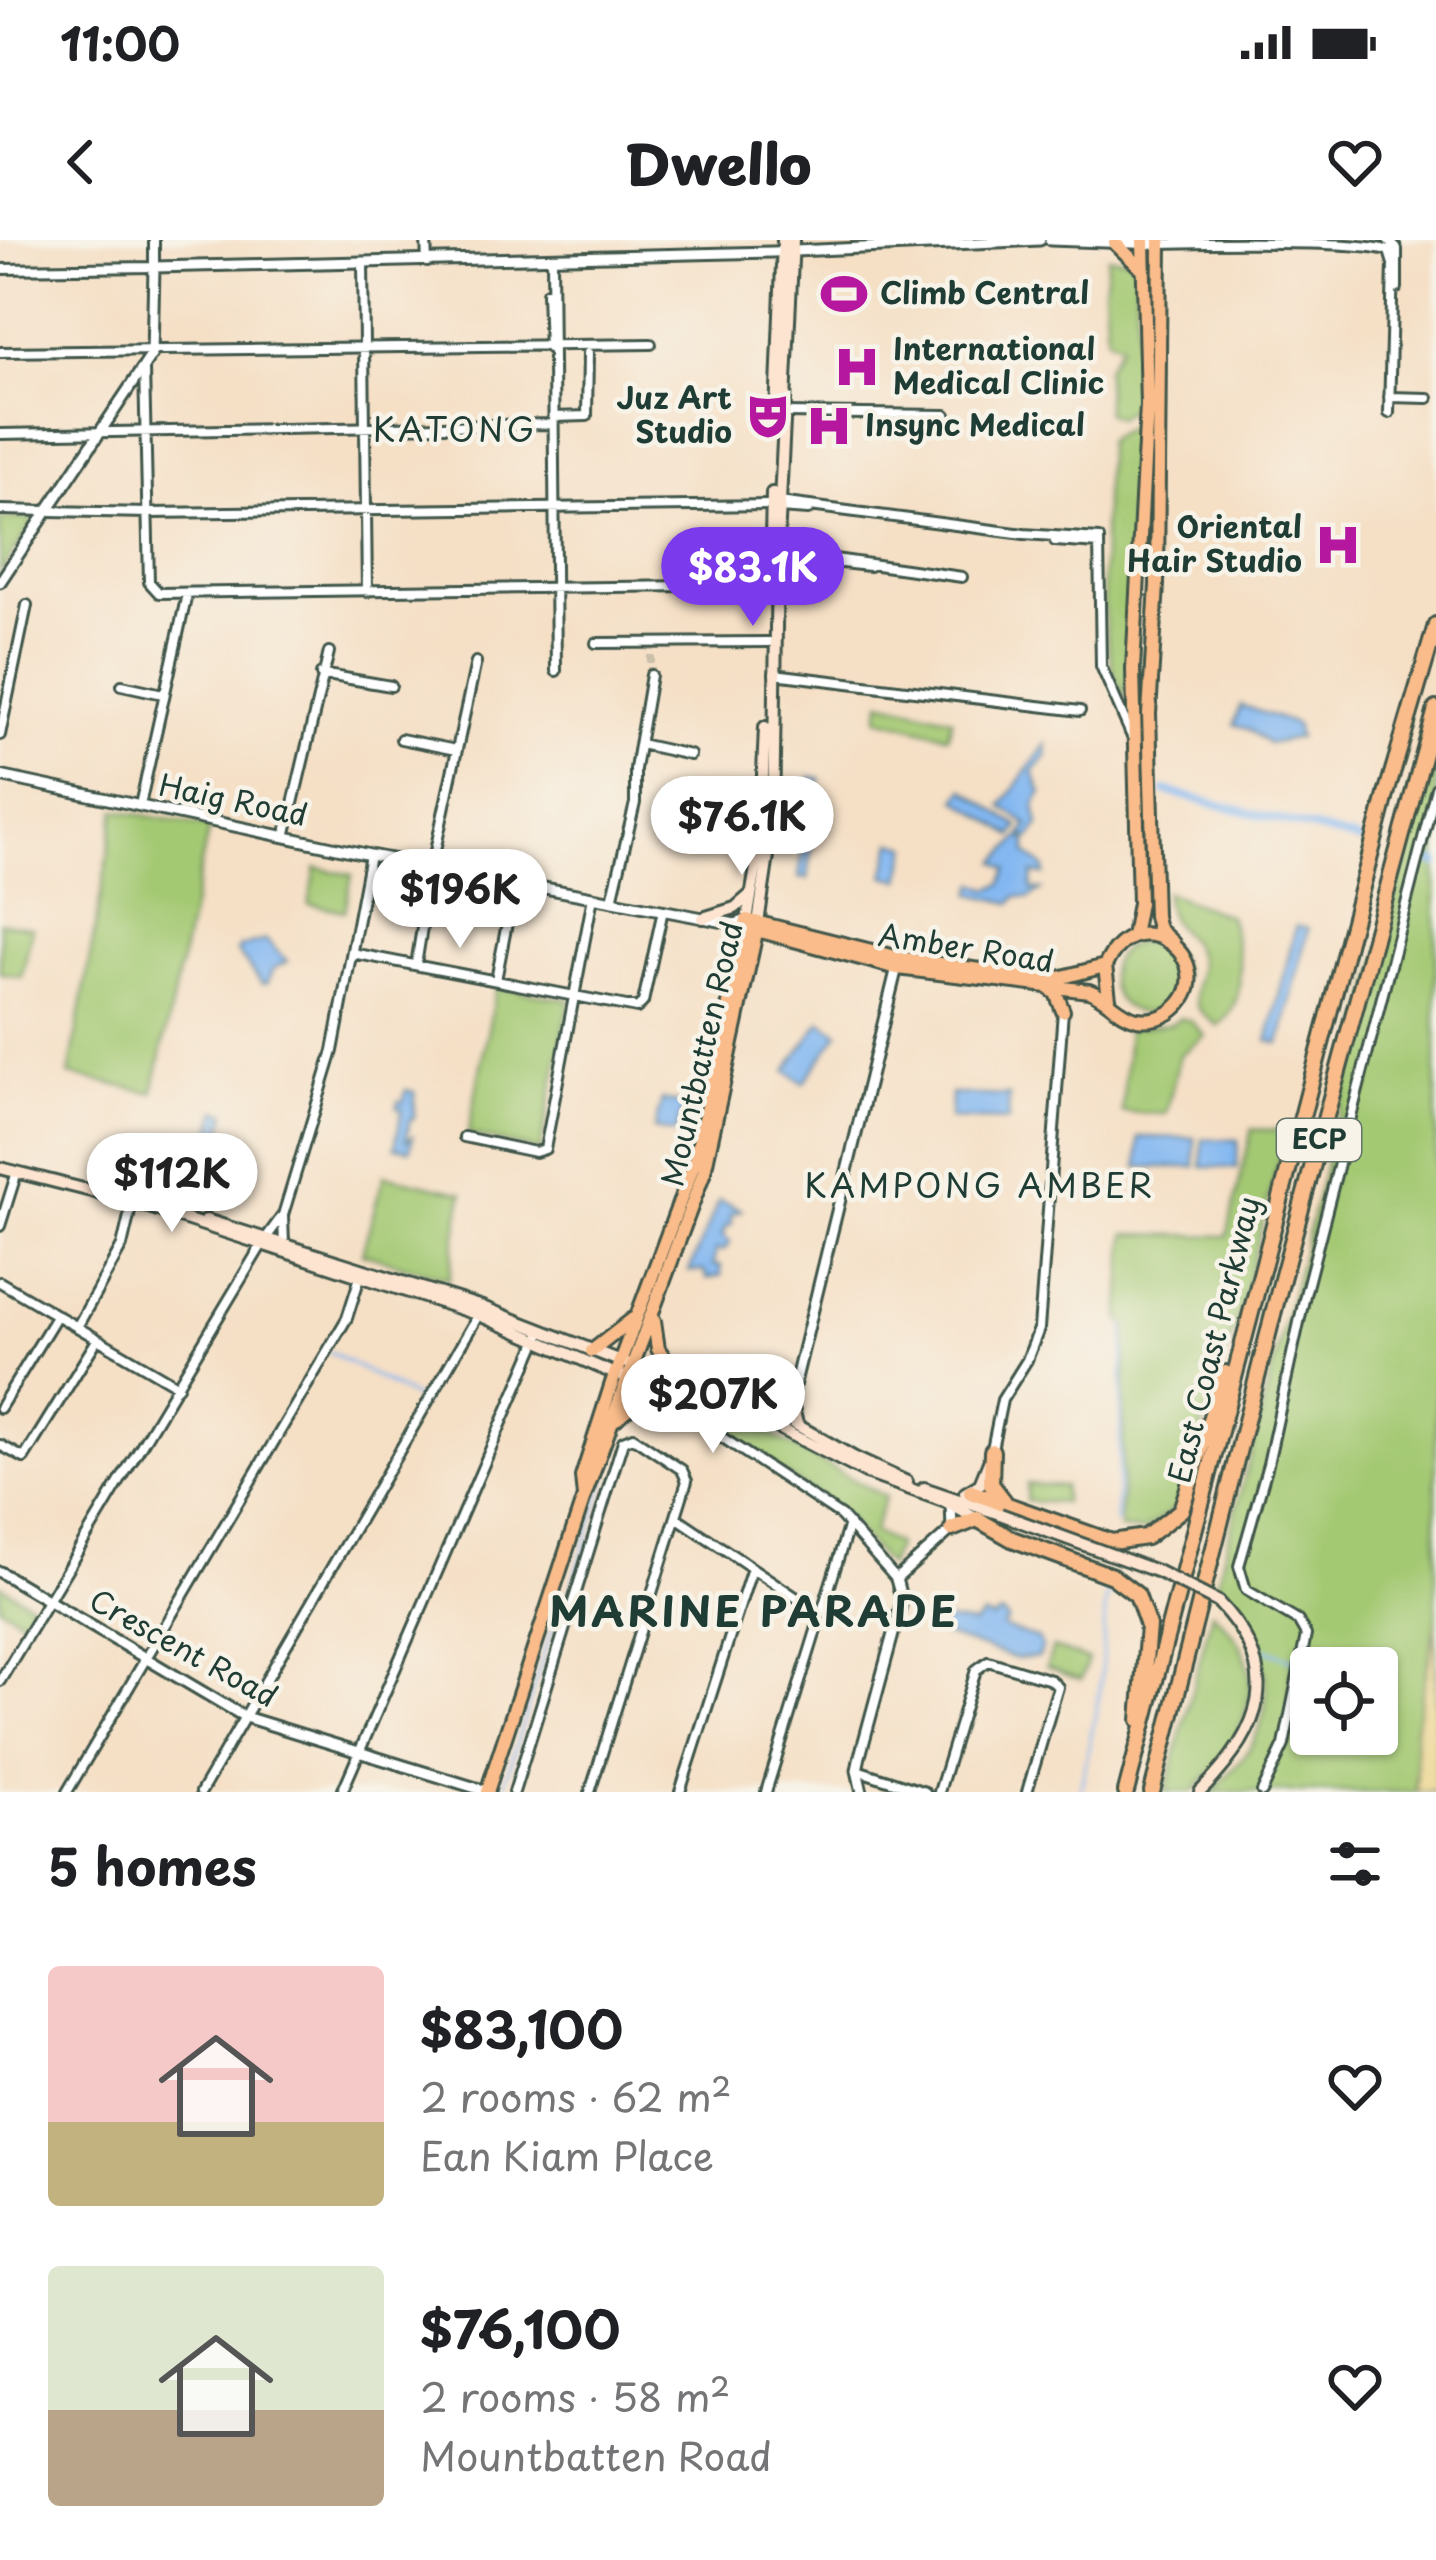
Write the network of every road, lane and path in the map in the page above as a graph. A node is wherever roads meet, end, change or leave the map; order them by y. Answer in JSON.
{"nodes":[{"id":1,"x":154,"y":240,"type":"edge"},
{"id":2,"x":426,"y":240,"type":"edge"},
{"id":3,"x":1040,"y":240,"type":"edge"},
{"id":4,"x":1050,"y":240,"type":"edge"},
{"id":5,"x":1388,"y":240,"type":"edge"},
{"id":6,"x":1143,"y":242,"type":"edge"},
{"id":7,"x":1160,"y":242,"type":"edge"},
{"id":8,"x":1115,"y":243,"type":"junction"},
{"id":9,"x":1182,"y":243,"type":"junction"},
{"id":10,"x":788,"y":245,"type":"edge"},
{"id":11,"x":550,"y":258,"type":"junction"},
{"id":12,"x":427,"y":262,"type":"junction"},
{"id":13,"x":363,"y":263,"type":"junction"},
{"id":14,"x":154,"y":267,"type":"junction"},
{"id":15,"x":0,"y":268,"type":"edge"},
{"id":16,"x":1160,"y":268,"type":"junction"},
{"id":17,"x":1143,"y":271,"type":"junction"},
{"id":18,"x":551,"y":344,"type":"junction"},
{"id":19,"x":651,"y":344,"type":"dead end"},
{"id":20,"x":363,"y":347,"type":"junction"},
{"id":21,"x":154,"y":350,"type":"junction"},
{"id":22,"x":0,"y":352,"type":"edge"},
{"id":23,"x":588,"y":352,"type":"dead end"},
{"id":24,"x":144,"y":366,"type":"junction"},
{"id":25,"x":1391,"y":397,"type":"junction"},
{"id":26,"x":1428,"y":398,"type":"dead end"},
{"id":27,"x":1391,"y":412,"type":"dead end"},
{"id":28,"x":783,"y":413,"type":"junction"},
{"id":29,"x":946,"y":415,"type":"dead end"},
{"id":30,"x":553,"y":421,"type":"junction"},
{"id":31,"x":364,"y":429,"type":"junction"},
{"id":32,"x":146,"y":432,"type":"junction"},
{"id":33,"x":0,"y":434,"type":"edge"},
{"id":34,"x":100,"y":434,"type":"junction"},
{"id":35,"x":777,"y":505,"type":"junction"},
{"id":36,"x":367,"y":508,"type":"junction"},
{"id":37,"x":51,"y":509,"type":"junction"},
{"id":38,"x":0,"y":510,"type":"edge"},
{"id":39,"x":553,"y":510,"type":"junction"},
{"id":40,"x":149,"y":513,"type":"junction"},
{"id":41,"x":778,"y":554,"type":"junction"},
{"id":42,"x":962,"y":577,"type":"dead end"},
{"id":43,"x":0,"y":582,"type":"edge"},
{"id":44,"x":770,"y":585,"type":"junction"},
{"id":45,"x":553,"y":590,"type":"junction"},
{"id":46,"x":368,"y":592,"type":"junction"},
{"id":47,"x":187,"y":594,"type":"junction"},
{"id":48,"x":27,"y":604,"type":"dead end"},
{"id":49,"x":1436,"y":626,"type":"edge"},
{"id":50,"x":769,"y":641,"type":"junction"},
{"id":51,"x":596,"y":644,"type":"dead end"},
{"id":52,"x":476,"y":662,"type":"dead end"},
{"id":53,"x":556,"y":671,"type":"dead end"},
{"id":54,"x":771,"y":673,"type":"junction"},
{"id":55,"x":651,"y":675,"type":"tunnel mouth"},
{"id":56,"x":122,"y":685,"type":"dead end"},
{"id":57,"x":391,"y":686,"type":"dead end"},
{"id":58,"x":163,"y":694,"type":"junction"},
{"id":59,"x":1436,"y":710,"type":"edge"},
{"id":60,"x":1080,"y":711,"type":"dead end"},
{"id":61,"x":0,"y":734,"type":"edge"},
{"id":62,"x":401,"y":739,"type":"dead end"},
{"id":63,"x":1134,"y":742,"type":"junction"},
{"id":64,"x":640,"y":744,"type":"junction"},
{"id":65,"x":456,"y":750,"type":"junction"},
{"id":66,"x":690,"y":755,"type":"dead end"},
{"id":67,"x":0,"y":776,"type":"edge"},
{"id":68,"x":1436,"y":788,"type":"edge"},
{"id":69,"x":140,"y":806,"type":"junction"},
{"id":70,"x":285,"y":837,"type":"junction"},
{"id":71,"x":370,"y":855,"type":"junction"},
{"id":72,"x":432,"y":865,"type":"junction"},
{"id":73,"x":515,"y":882,"type":"junction"},
{"id":74,"x":752,"y":892,"type":"junction"},
{"id":75,"x":593,"y":897,"type":"junction"},
{"id":76,"x":612,"y":901,"type":"junction"},
{"id":77,"x":663,"y":910,"type":"junction"},
{"id":78,"x":703,"y":918,"type":"junction"},
{"id":79,"x":749,"y":925,"type":"junction"},
{"id":80,"x":1133,"y":936,"type":"junction"},
{"id":81,"x":794,"y":942,"type":"junction"},
{"id":82,"x":1173,"y":943,"type":"junction"},
{"id":83,"x":352,"y":953,"type":"junction"},
{"id":84,"x":898,"y":963,"type":"junction"},
{"id":85,"x":749,"y":964,"type":"junction"},
{"id":86,"x":416,"y":965,"type":"junction"},
{"id":87,"x":1105,"y":966,"type":"junction"},
{"id":88,"x":496,"y":980,"type":"junction"},
{"id":89,"x":1046,"y":986,"type":"junction"},
{"id":90,"x":1078,"y":990,"type":"junction"},
{"id":91,"x":574,"y":995,"type":"junction"},
{"id":92,"x":1109,"y":999,"type":"junction"},
{"id":93,"x":1063,"y":1011,"type":"junction"},
{"id":94,"x":464,"y":1137,"type":"dead end"},
{"id":95,"x":0,"y":1168,"type":"edge"},
{"id":96,"x":17,"y":1172,"type":"junction"},
{"id":97,"x":131,"y":1201,"type":"junction"},
{"id":98,"x":283,"y":1215,"type":"junction"},
{"id":99,"x":0,"y":1226,"type":"edge"},
{"id":100,"x":263,"y":1242,"type":"junction"},
{"id":101,"x":284,"y":1245,"type":"junction"},
{"id":102,"x":1259,"y":1274,"type":"junction"},
{"id":103,"x":360,"y":1277,"type":"junction"},
{"id":104,"x":0,"y":1282,"type":"edge"},
{"id":105,"x":647,"y":1310,"type":"junction"},
{"id":106,"x":480,"y":1311,"type":"junction"},
{"id":107,"x":57,"y":1315,"type":"junction"},
{"id":108,"x":77,"y":1327,"type":"junction"},
{"id":109,"x":540,"y":1335,"type":"junction"},
{"id":110,"x":98,"y":1340,"type":"junction"},
{"id":111,"x":592,"y":1351,"type":"junction"},
{"id":112,"x":623,"y":1369,"type":"junction"},
{"id":113,"x":178,"y":1386,"type":"junction"},
{"id":114,"x":679,"y":1394,"type":"junction"},
{"id":115,"x":790,"y":1399,"type":"junction"},
{"id":116,"x":0,"y":1408,"type":"edge"},
{"id":117,"x":770,"y":1412,"type":"junction"},
{"id":118,"x":610,"y":1427,"type":"junction"},
{"id":119,"x":799,"y":1427,"type":"junction"},
{"id":120,"x":0,"y":1445,"type":"edge"},
{"id":121,"x":992,"y":1451,"type":"junction"},
{"id":122,"x":584,"y":1497,"type":"junction"},
{"id":123,"x":960,"y":1497,"type":"junction"},
{"id":124,"x":1021,"y":1512,"type":"junction"},
{"id":125,"x":676,"y":1517,"type":"junction"},
{"id":126,"x":977,"y":1519,"type":"junction"},
{"id":127,"x":849,"y":1523,"type":"junction"},
{"id":128,"x":952,"y":1529,"type":"junction"},
{"id":129,"x":752,"y":1568,"type":"junction"},
{"id":130,"x":0,"y":1572,"type":"edge"},
{"id":131,"x":896,"y":1579,"type":"junction"},
{"id":132,"x":48,"y":1600,"type":"junction"},
{"id":133,"x":821,"y":1613,"type":"junction"},
{"id":134,"x":145,"y":1658,"type":"junction"},
{"id":135,"x":0,"y":1681,"type":"edge"},
{"id":136,"x":245,"y":1717,"type":"junction"},
{"id":137,"x":1142,"y":1731,"type":"junction"},
{"id":138,"x":358,"y":1752,"type":"junction"},
{"id":139,"x":857,"y":1770,"type":"junction"},
{"id":140,"x":67,"y":1792,"type":"edge"},
{"id":141,"x":201,"y":1792,"type":"edge"},
{"id":142,"x":342,"y":1792,"type":"edge"},
{"id":143,"x":488,"y":1792,"type":"edge"},
{"id":144,"x":514,"y":1792,"type":"edge"},
{"id":145,"x":590,"y":1792,"type":"edge"},
{"id":146,"x":680,"y":1792,"type":"edge"},
{"id":147,"x":766,"y":1792,"type":"edge"},
{"id":148,"x":862,"y":1792,"type":"edge"},
{"id":149,"x":925,"y":1792,"type":"edge"},
{"id":150,"x":939,"y":1792,"type":"edge"},
{"id":151,"x":1028,"y":1792,"type":"edge"},
{"id":152,"x":1126,"y":1792,"type":"edge"},
{"id":153,"x":1152,"y":1792,"type":"edge"},
{"id":154,"x":1201,"y":1792,"type":"edge"},
{"id":155,"x":1262,"y":1792,"type":"edge"}],
"edges":[{"from":1,"to":14,"type":"street"},
{"from":2,"to":12,"type":"street"},
{"from":3,"to":10,"type":"street"},
{"from":4,"to":8,"type":"street"},
{"from":5,"to":25,"type":"street"},
{"from":6,"to":7,"type":"street"},
{"from":6,"to":8,"type":"street"},
{"from":6,"to":17,"type":"main road"},
{"from":7,"to":9,"type":"street"},
{"from":7,"to":16,"type":"main road"},
{"from":8,"to":17,"type":"main road"},
{"from":9,"to":16,"type":"street"},
{"from":9,"to":25,"type":"street"},
{"from":10,"to":11,"type":"street"},
{"from":10,"to":28,"type":"main road"},
{"from":10,"to":35,"type":"main road"},
{"from":11,"to":12,"type":"street"},
{"from":11,"to":18,"type":"street"},
{"from":12,"to":13,"type":"street"},
{"from":13,"to":14,"type":"street"},
{"from":13,"to":20,"type":"street"},
{"from":14,"to":15,"type":"street"},
{"from":14,"to":21,"type":"street"},
{"from":16,"to":82,"type":"main road"},
{"from":17,"to":63,"type":"main road"},
{"from":18,"to":19,"type":"street"},
{"from":18,"to":20,"type":"street"},
{"from":18,"to":30,"type":"street"},
{"from":20,"to":21,"type":"street"},
{"from":20,"to":31,"type":"street"},
{"from":21,"to":22,"type":"street"},
{"from":21,"to":24,"type":"street"},
{"from":23,"to":30,"type":"street"},
{"from":24,"to":32,"type":"street"},
{"from":24,"to":34,"type":"street"},
{"from":25,"to":26,"type":"street"},
{"from":25,"to":27,"type":"street"},
{"from":28,"to":29,"type":"street"},
{"from":28,"to":35,"type":"main road"},
{"from":30,"to":31,"type":"street"},
{"from":30,"to":39,"type":"street"},
{"from":31,"to":32,"type":"street"},
{"from":31,"to":36,"type":"street"},
{"from":32,"to":34,"type":"street"},
{"from":32,"to":40,"type":"street"},
{"from":33,"to":34,"type":"street"},
{"from":34,"to":37,"type":"street"},
{"from":35,"to":39,"type":"street"},
{"from":35,"to":41,"type":"main road"},
{"from":35,"to":44,"type":"main road"},
{"from":35,"to":63,"type":"street"},
{"from":36,"to":39,"type":"street"},
{"from":36,"to":40,"type":"street"},
{"from":36,"to":46,"type":"street"},
{"from":37,"to":38,"type":"street"},
{"from":37,"to":40,"type":"street"},
{"from":37,"to":43,"type":"street"},
{"from":39,"to":45,"type":"street"},
{"from":40,"to":47,"type":"street"},
{"from":41,"to":42,"type":"street"},
{"from":41,"to":54,"type":"main road"},
{"from":44,"to":45,"type":"street"},
{"from":44,"to":50,"type":"main road"},
{"from":45,"to":46,"type":"street"},
{"from":45,"to":53,"type":"street"},
{"from":46,"to":47,"type":"street"},
{"from":47,"to":58,"type":"street"},
{"from":48,"to":61,"type":"street"},
{"from":49,"to":102,"type":"highway","name":"East Coast Parkway","number":"ECP"},
{"from":50,"to":51,"type":"street"},
{"from":50,"to":54,"type":"main road"},
{"from":52,"to":65,"type":"street"},
{"from":54,"to":60,"type":"street"},
{"from":54,"to":74,"type":"main road","name":"Mountbatten Road"},
{"from":54,"to":79,"type":"main road","name":"Mountbatten Road"},
{"from":55,"to":64,"type":"street"},
{"from":56,"to":58,"type":"street"},
{"from":57,"to":70,"type":"street"},
{"from":58,"to":69,"type":"street"},
{"from":59,"to":153,"type":"highway","name":"East Coast Parkway","number":"ECP"},
{"from":62,"to":65,"type":"street"},
{"from":63,"to":80,"type":"main road"},
{"from":64,"to":66,"type":"street"},
{"from":64,"to":76,"type":"street"},
{"from":65,"to":72,"type":"street"},
{"from":67,"to":69,"type":"street","name":"Haig Road"},
{"from":68,"to":155,"type":"street"},
{"from":69,"to":70,"type":"street","name":"Haig Road"},
{"from":70,"to":71,"type":"street","name":"Haig Road"},
{"from":71,"to":72,"type":"street","name":"Haig Road"},
{"from":71,"to":83,"type":"street"},
{"from":72,"to":73,"type":"street","name":"Haig Road"},
{"from":72,"to":86,"type":"street"},
{"from":73,"to":75,"type":"street","name":"Haig Road"},
{"from":73,"to":88,"type":"street"},
{"from":74,"to":78,"type":"main road"},
{"from":74,"to":79,"type":"main road","name":"Mountbatten Road"},
{"from":75,"to":76,"type":"street","name":"Haig Road"},
{"from":75,"to":91,"type":"street"},
{"from":76,"to":77,"type":"street","name":"Haig Road"},
{"from":77,"to":78,"type":"street","name":"Haig Road"},
{"from":77,"to":91,"type":"street"},
{"from":78,"to":79,"type":"street","name":"Haig Road"},
{"from":79,"to":81,"type":"main road","name":"Amber Road"},
{"from":79,"to":84,"type":"main road","name":"Amber Road"},
{"from":79,"to":85,"type":"main road","name":"Mountbatten Road"},
{"from":79,"to":105,"type":"main road","name":"Mountbatten Road"},
{"from":80,"to":82,"type":"main road"},
{"from":80,"to":87,"type":"main road"},
{"from":81,"to":84,"type":"main road","name":"Amber Road"},
{"from":81,"to":85,"type":"main road"},
{"from":82,"to":92,"type":"main road","name":"Amber Road"},
{"from":83,"to":86,"type":"street"},
{"from":83,"to":98,"type":"street"},
{"from":84,"to":87,"type":"main road","name":"Amber Road"},
{"from":84,"to":89,"type":"main road","name":"Amber Road"},
{"from":84,"to":115,"type":"street"},
{"from":85,"to":105,"type":"main road","name":"Mountbatten Road"},
{"from":86,"to":88,"type":"street"},
{"from":87,"to":92,"type":"main road"},
{"from":88,"to":91,"type":"street"},
{"from":89,"to":90,"type":"main road","name":"Amber Road"},
{"from":89,"to":93,"type":"main road"},
{"from":90,"to":92,"type":"main road","name":"Amber Road"},
{"from":90,"to":93,"type":"main road"},
{"from":91,"to":94,"type":"street"},
{"from":93,"to":121,"type":"street","name":"Amber Road"},
{"from":95,"to":96,"type":"main road"},
{"from":96,"to":97,"type":"main road"},
{"from":96,"to":99,"type":"street"},
{"from":97,"to":100,"type":"main road"},
{"from":97,"to":108,"type":"street"},
{"from":98,"to":100,"type":"street"},
{"from":98,"to":101,"type":"street"},
{"from":100,"to":101,"type":"main road"},
{"from":100,"to":103,"type":"main road"},
{"from":100,"to":113,"type":"street"},
{"from":101,"to":106,"type":"main road"},
{"from":102,"to":124,"type":"highway","number":"ECP"},
{"from":102,"to":137,"type":"highway","name":"East Coast Parkway","number":"ECP"},
{"from":103,"to":106,"type":"main road"},
{"from":103,"to":134,"type":"street"},
{"from":104,"to":107,"type":"street"},
{"from":105,"to":111,"type":"main road"},
{"from":105,"to":112,"type":"main road","name":"Mountbatten Road"},
{"from":105,"to":114,"type":"main road"},
{"from":106,"to":109,"type":"main road"},
{"from":106,"to":136,"type":"street"},
{"from":107,"to":108,"type":"street"},
{"from":107,"to":116,"type":"street"},
{"from":108,"to":110,"type":"street"},
{"from":109,"to":111,"type":"main road"},
{"from":109,"to":112,"type":"main road"},
{"from":109,"to":138,"type":"street"},
{"from":110,"to":113,"type":"street"},
{"from":110,"to":120,"type":"street"},
{"from":111,"to":112,"type":"main road"},
{"from":112,"to":114,"type":"main road"},
{"from":112,"to":118,"type":"main road","name":"Mountbatten Road"},
{"from":112,"to":122,"type":"main road","name":"Mountbatten Road"},
{"from":113,"to":132,"type":"street"},
{"from":114,"to":117,"type":"main road"},
{"from":114,"to":118,"type":"main road"},
{"from":114,"to":123,"type":"main road"},
{"from":114,"to":127,"type":"street"},
{"from":115,"to":117,"type":"main road"},
{"from":115,"to":119,"type":"main road"},
{"from":117,"to":119,"type":"main road"},
{"from":118,"to":122,"type":"main road","name":"Mountbatten Road"},
{"from":119,"to":123,"type":"main road"},
{"from":121,"to":123,"type":"main road"},
{"from":121,"to":124,"type":"highway"},
{"from":122,"to":143,"type":"main road","name":"Mountbatten Road"},
{"from":123,"to":124,"type":"highway"},
{"from":123,"to":126,"type":"main road"},
{"from":123,"to":128,"type":"street"},
{"from":123,"to":154,"type":"main road","bridge":true},
{"from":125,"to":129,"type":"street"},
{"from":125,"to":144,"type":"street"},
{"from":125,"to":145,"type":"street"},
{"from":126,"to":128,"type":"highway"},
{"from":126,"to":137,"type":"highway"},
{"from":127,"to":131,"type":"street"},
{"from":127,"to":133,"type":"street"},
{"from":128,"to":131,"type":"street"},
{"from":129,"to":133,"type":"street"},
{"from":129,"to":146,"type":"street"},
{"from":130,"to":132,"type":"street","name":"Crescent Road"},
{"from":131,"to":139,"type":"street"},
{"from":132,"to":134,"type":"street","name":"Crescent Road"},
{"from":132,"to":135,"type":"street"},
{"from":133,"to":147,"type":"street"},
{"from":134,"to":136,"type":"street","name":"Crescent Road"},
{"from":134,"to":140,"type":"street"},
{"from":136,"to":138,"type":"street","name":"Crescent Road"},
{"from":136,"to":141,"type":"street"},
{"from":137,"to":152,"type":"highway","name":"East Coast Parkway","number":"ECP"},
{"from":138,"to":142,"type":"street"},
{"from":138,"to":143,"type":"street","name":"Crescent Road"},
{"from":139,"to":148,"type":"street"},
{"from":139,"to":149,"type":"street"},
{"from":150,"to":151,"type":"street"}]}
